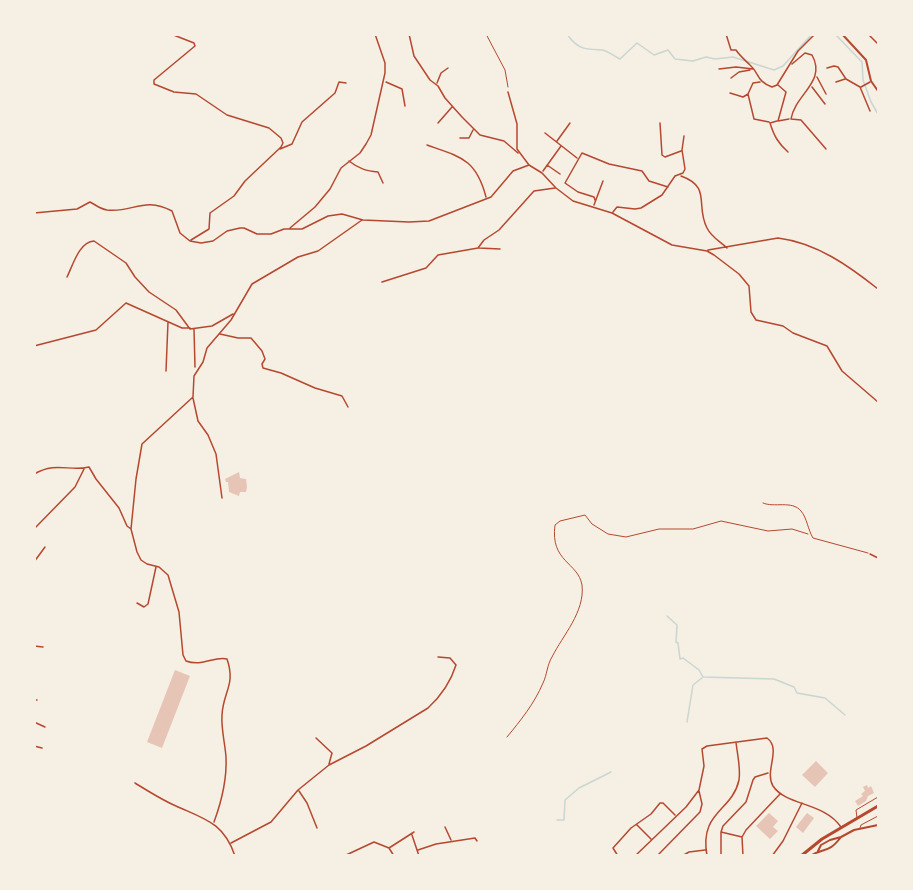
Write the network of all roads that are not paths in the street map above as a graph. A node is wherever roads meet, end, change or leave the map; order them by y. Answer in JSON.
{"nodes":[{"id":1,"x":171,"y":34,"type":"edge"},
{"id":2,"x":375,"y":34,"type":"edge"},
{"id":3,"x":409,"y":34,"type":"edge"},
{"id":4,"x":726,"y":34,"type":"edge"},
{"id":5,"x":815,"y":34,"type":"edge"},
{"id":6,"x":842,"y":34,"type":"edge"},
{"id":7,"x":868,"y":34,"type":"edge"},
{"id":8,"x":879,"y":44,"type":"edge"},
{"id":9,"x":792,"y":64,"type":"junction"},
{"id":10,"x":448,"y":68,"type":"dead end"},
{"id":11,"x":827,"y":68,"type":"dead end"},
{"id":12,"x":719,"y":69,"type":"dead end"},
{"id":13,"x":754,"y":69,"type":"junction"},
{"id":14,"x":817,"y":76,"type":"junction"},
{"id":15,"x":731,"y":78,"type":"dead end"},
{"id":16,"x":846,"y":79,"type":"junction"},
{"id":17,"x":871,"y":81,"type":"junction"},
{"id":18,"x":385,"y":82,"type":"junction"},
{"id":19,"x":761,"y":82,"type":"junction"},
{"id":20,"x":836,"y":82,"type":"dead end"},
{"id":21,"x":346,"y":83,"type":"dead end"},
{"id":22,"x":437,"y":84,"type":"junction"},
{"id":23,"x":777,"y":85,"type":"junction"},
{"id":24,"x":811,"y":86,"type":"junction"},
{"id":25,"x":860,"y":87,"type":"junction"},
{"id":26,"x":508,"y":92,"type":"road end"},
{"id":27,"x":879,"y":92,"type":"edge"},
{"id":28,"x":730,"y":93,"type":"dead end"},
{"id":29,"x":748,"y":94,"type":"junction"},
{"id":30,"x":826,"y":94,"type":"dead end"},
{"id":31,"x":825,"y":104,"type":"dead end"},
{"id":32,"x":405,"y":106,"type":"dead end"},
{"id":33,"x":452,"y":107,"type":"junction"},
{"id":34,"x":870,"y":111,"type":"dead end"},
{"id":35,"x":791,"y":119,"type":"junction"},
{"id":36,"x":778,"y":121,"type":"junction"},
{"id":37,"x":438,"y":123,"type":"dead end"},
{"id":38,"x":570,"y":123,"type":"dead end"},
{"id":39,"x":660,"y":123,"type":"dead end"},
{"id":40,"x":770,"y":123,"type":"junction"},
{"id":41,"x":473,"y":129,"type":"junction"},
{"id":42,"x":545,"y":133,"type":"dead end"},
{"id":43,"x":684,"y":136,"type":"dead end"},
{"id":44,"x":460,"y":138,"type":"dead end"},
{"id":45,"x":556,"y":141,"type":"junction"},
{"id":46,"x":427,"y":145,"type":"dead end"},
{"id":47,"x":561,"y":146,"type":"junction"},
{"id":48,"x":279,"y":149,"type":"junction"},
{"id":49,"x":826,"y":149,"type":"dead end"},
{"id":50,"x":682,"y":150,"type":"junction"},
{"id":51,"x":788,"y":152,"type":"dead end"},
{"id":52,"x":519,"y":153,"type":"junction"},
{"id":53,"x":578,"y":158,"type":"junction"},
{"id":54,"x":348,"y":161,"type":"junction"},
{"id":55,"x":529,"y":165,"type":"junction"},
{"id":56,"x":546,"y":165,"type":"junction"},
{"id":57,"x":542,"y":173,"type":"junction"},
{"id":58,"x":560,"y":174,"type":"dead end"},
{"id":59,"x":680,"y":175,"type":"junction"},
{"id":60,"x":603,"y":181,"type":"dead end"},
{"id":61,"x":384,"y":183,"type":"dead end"},
{"id":62,"x":668,"y":187,"type":"junction"},
{"id":63,"x":556,"y":188,"type":"junction"},
{"id":64,"x":487,"y":198,"type":"junction"},
{"id":65,"x":596,"y":200,"type":"junction"},
{"id":66,"x":594,"y":206,"type":"junction"},
{"id":67,"x":34,"y":213,"type":"edge"},
{"id":68,"x":612,"y":213,"type":"junction"},
{"id":69,"x":363,"y":220,"type":"junction"},
{"id":70,"x":289,"y":229,"type":"junction"},
{"id":71,"x":190,"y":240,"type":"junction"},
{"id":72,"x":478,"y":248,"type":"junction"},
{"id":73,"x":727,"y":248,"type":"junction"},
{"id":74,"x":500,"y":249,"type":"dead end"},
{"id":75,"x":707,"y":250,"type":"junction"},
{"id":76,"x":67,"y":277,"type":"dead end"},
{"id":77,"x":382,"y":282,"type":"dead end"},
{"id":78,"x":879,"y":289,"type":"edge"},
{"id":79,"x":234,"y":314,"type":"junction"},
{"id":80,"x":168,"y":321,"type":"junction"},
{"id":81,"x":194,"y":328,"type":"junction"},
{"id":82,"x":190,"y":329,"type":"junction"},
{"id":83,"x":219,"y":334,"type":"junction"},
{"id":84,"x":34,"y":346,"type":"edge"},
{"id":85,"x":195,"y":367,"type":"dead end"},
{"id":86,"x":166,"y":371,"type":"dead end"},
{"id":87,"x":193,"y":397,"type":"junction"},
{"id":88,"x":879,"y":402,"type":"edge"},
{"id":89,"x":348,"y":407,"type":"dead end"},
{"id":90,"x":85,"y":468,"type":"junction"},
{"id":91,"x":34,"y":474,"type":"edge"},
{"id":92,"x":222,"y":498,"type":"dead end"},
{"id":93,"x":763,"y":503,"type":"dead end"},
{"id":94,"x":131,"y":529,"type":"junction"},
{"id":95,"x":34,"y":530,"type":"edge"},
{"id":96,"x":45,"y":547,"type":"dead end"},
{"id":97,"x":870,"y":554,"type":"joint"},
{"id":98,"x":879,"y":558,"type":"edge"},
{"id":99,"x":34,"y":562,"type":"edge"},
{"id":100,"x":156,"y":566,"type":"junction"},
{"id":101,"x":137,"y":603,"type":"dead end"},
{"id":102,"x":34,"y":646,"type":"edge"},
{"id":103,"x":43,"y":647,"type":"dead end"},
{"id":104,"x":438,"y":657,"type":"dead end"},
{"id":105,"x":34,"y":722,"type":"edge"},
{"id":106,"x":45,"y":727,"type":"dead end"},
{"id":107,"x":316,"y":738,"type":"dead end"},
{"id":108,"x":736,"y":742,"type":"junction"},
{"id":109,"x":34,"y":746,"type":"edge"},
{"id":110,"x":42,"y":748,"type":"dead end"},
{"id":111,"x":329,"y":765,"type":"junction"},
{"id":112,"x":769,"y":772,"type":"junction"},
{"id":113,"x":135,"y":783,"type":"dead end"},
{"id":114,"x":298,"y":790,"type":"junction"},
{"id":115,"x":699,"y":790,"type":"junction"},
{"id":116,"x":780,"y":793,"type":"junction"},
{"id":117,"x":879,"y":797,"type":"edge"},
{"id":118,"x":802,"y":802,"type":"junction"},
{"id":119,"x":879,"y":806,"type":"edge"},
{"id":120,"x":675,"y":816,"type":"junction"},
{"id":121,"x":879,"y":816,"type":"edge"},
{"id":122,"x":857,"y":818,"type":"junction"},
{"id":123,"x":214,"y":822,"type":"junction"},
{"id":124,"x":637,"y":825,"type":"junction"},
{"id":125,"x":879,"y":825,"type":"edge"},
{"id":126,"x":445,"y":827,"type":"dead end"},
{"id":127,"x":317,"y":828,"type":"dead end"},
{"id":128,"x":840,"y":828,"type":"junction"},
{"id":129,"x":860,"y":830,"type":"junction"},
{"id":130,"x":414,"y":831,"type":"dead end"},
{"id":131,"x":721,"y":832,"type":"junction"},
{"id":132,"x":411,"y":834,"type":"junction"},
{"id":133,"x":742,"y":837,"type":"junction"},
{"id":134,"x":841,"y":837,"type":"junction"},
{"id":135,"x":652,"y":839,"type":"junction"},
{"id":136,"x":477,"y":841,"type":"dead end"},
{"id":137,"x":451,"y":842,"type":"junction"},
{"id":138,"x":231,"y":843,"type":"junction"},
{"id":139,"x":389,"y":848,"type":"junction"},
{"id":140,"x":418,"y":850,"type":"junction"},
{"id":141,"x":706,"y":850,"type":"junction"},
{"id":142,"x":818,"y":851,"type":"junction"},
{"id":143,"x":689,"y":852,"type":"junction"},
{"id":144,"x":235,"y":855,"type":"edge"},
{"id":145,"x":345,"y":855,"type":"edge"},
{"id":146,"x":394,"y":855,"type":"edge"},
{"id":147,"x":419,"y":855,"type":"edge"},
{"id":148,"x":618,"y":855,"type":"edge"},
{"id":149,"x":635,"y":855,"type":"edge"},
{"id":150,"x":657,"y":855,"type":"edge"},
{"id":151,"x":682,"y":855,"type":"edge"},
{"id":152,"x":689,"y":855,"type":"edge"},
{"id":153,"x":707,"y":855,"type":"edge"},
{"id":154,"x":721,"y":855,"type":"edge"},
{"id":155,"x":743,"y":855,"type":"edge"},
{"id":156,"x":772,"y":855,"type":"edge"},
{"id":157,"x":801,"y":855,"type":"edge"},
{"id":158,"x":810,"y":855,"type":"edge"}],
"edges":[{"from":1,"to":48,"type":"street"},
{"from":2,"to":18,"type":"street"},
{"from":3,"to":22,"type":"street"},
{"from":4,"to":13,"type":"street"},
{"from":5,"to":9,"type":"street"},
{"from":6,"to":17,"type":"street"},
{"from":7,"to":8,"type":"street"},
{"from":9,"to":14,"type":"street"},
{"from":9,"to":23,"type":"street"},
{"from":10,"to":22,"type":"street"},
{"from":11,"to":16,"type":"street"},
{"from":12,"to":13,"type":"street"},
{"from":13,"to":15,"type":"street"},
{"from":13,"to":19,"type":"street"},
{"from":14,"to":24,"type":"street"},
{"from":14,"to":30,"type":"street"},
{"from":16,"to":20,"type":"street"},
{"from":16,"to":25,"type":"street"},
{"from":17,"to":25,"type":"street"},
{"from":17,"to":27,"type":"street"},
{"from":18,"to":32,"type":"street"},
{"from":18,"to":54,"type":"street"},
{"from":19,"to":23,"type":"street"},
{"from":19,"to":29,"type":"street"},
{"from":21,"to":48,"type":"street"},
{"from":22,"to":33,"type":"street"},
{"from":23,"to":36,"type":"street"},
{"from":24,"to":31,"type":"street"},
{"from":24,"to":35,"type":"street"},
{"from":25,"to":34,"type":"street"},
{"from":26,"to":52,"type":"street"},
{"from":28,"to":29,"type":"street"},
{"from":29,"to":40,"type":"street"},
{"from":33,"to":37,"type":"street"},
{"from":33,"to":41,"type":"street"},
{"from":35,"to":36,"type":"street"},
{"from":35,"to":49,"type":"street"},
{"from":36,"to":40,"type":"street"},
{"from":38,"to":45,"type":"street"},
{"from":39,"to":50,"type":"street"},
{"from":40,"to":51,"type":"street"},
{"from":41,"to":44,"type":"street"},
{"from":41,"to":52,"type":"street"},
{"from":42,"to":45,"type":"street"},
{"from":43,"to":50,"type":"street"},
{"from":45,"to":47,"type":"street"},
{"from":46,"to":64,"type":"street"},
{"from":47,"to":53,"type":"street"},
{"from":47,"to":56,"type":"street"},
{"from":48,"to":71,"type":"street"},
{"from":50,"to":59,"type":"street"},
{"from":52,"to":55,"type":"street"},
{"from":53,"to":62,"type":"street"},
{"from":53,"to":65,"type":"street"},
{"from":54,"to":61,"type":"street"},
{"from":54,"to":70,"type":"street"},
{"from":55,"to":57,"type":"street"},
{"from":55,"to":64,"type":"street"},
{"from":56,"to":57,"type":"street"},
{"from":56,"to":58,"type":"street"},
{"from":57,"to":63,"type":"street"},
{"from":59,"to":62,"type":"street"},
{"from":59,"to":73,"type":"street"},
{"from":60,"to":65,"type":"street"},
{"from":62,"to":68,"type":"street"},
{"from":63,"to":66,"type":"street"},
{"from":63,"to":72,"type":"street"},
{"from":64,"to":69,"type":"street"},
{"from":65,"to":66,"type":"street"},
{"from":66,"to":68,"type":"street"},
{"from":67,"to":71,"type":"street"},
{"from":68,"to":75,"type":"street"},
{"from":69,"to":70,"type":"street"},
{"from":69,"to":79,"type":"street"},
{"from":70,"to":71,"type":"street"},
{"from":72,"to":74,"type":"street"},
{"from":72,"to":77,"type":"street"},
{"from":73,"to":75,"type":"street"},
{"from":73,"to":78,"type":"street"},
{"from":75,"to":88,"type":"street"},
{"from":76,"to":82,"type":"street"},
{"from":79,"to":81,"type":"street"},
{"from":79,"to":83,"type":"street"},
{"from":80,"to":82,"type":"street"},
{"from":80,"to":84,"type":"street"},
{"from":80,"to":86,"type":"street"},
{"from":81,"to":82,"type":"street"},
{"from":81,"to":85,"type":"street"},
{"from":83,"to":87,"type":"street"},
{"from":83,"to":89,"type":"street"},
{"from":87,"to":92,"type":"street"},
{"from":87,"to":94,"type":"street"},
{"from":90,"to":91,"type":"street"},
{"from":90,"to":94,"type":"street"},
{"from":90,"to":95,"type":"street"},
{"from":93,"to":97,"type":"lane"},
{"from":94,"to":100,"type":"street"},
{"from":96,"to":99,"type":"street"},
{"from":97,"to":98,"type":"street"},
{"from":100,"to":101,"type":"street"},
{"from":100,"to":123,"type":"street"},
{"from":102,"to":103,"type":"street"},
{"from":104,"to":111,"type":"street"},
{"from":105,"to":106,"type":"street"},
{"from":107,"to":111,"type":"street"},
{"from":108,"to":112,"type":"street"},
{"from":108,"to":115,"type":"street"},
{"from":108,"to":141,"type":"street"},
{"from":109,"to":110,"type":"street"},
{"from":111,"to":114,"type":"street"},
{"from":112,"to":116,"type":"street"},
{"from":112,"to":131,"type":"street"},
{"from":113,"to":123,"type":"street"},
{"from":114,"to":127,"type":"street"},
{"from":114,"to":138,"type":"street"},
{"from":115,"to":120,"type":"street"},
{"from":115,"to":150,"type":"street"},
{"from":116,"to":118,"type":"street"},
{"from":116,"to":133,"type":"street"},
{"from":117,"to":122,"type":"lane"},
{"from":118,"to":128,"type":"street"},
{"from":118,"to":156,"type":"street"},
{"from":119,"to":122,"type":"main road"},
{"from":120,"to":124,"type":"street"},
{"from":120,"to":135,"type":"street"},
{"from":121,"to":129,"type":"lane"},
{"from":122,"to":128,"type":"main road"},
{"from":123,"to":138,"type":"street"},
{"from":124,"to":135,"type":"street"},
{"from":124,"to":148,"type":"street"},
{"from":125,"to":129,"type":"street"},
{"from":126,"to":137,"type":"street"},
{"from":128,"to":157,"type":"main road"},
{"from":129,"to":134,"type":"street"},
{"from":130,"to":132,"type":"street"},
{"from":131,"to":133,"type":"street"},
{"from":131,"to":154,"type":"street"},
{"from":132,"to":139,"type":"street"},
{"from":132,"to":140,"type":"street"},
{"from":133,"to":155,"type":"street"},
{"from":134,"to":142,"type":"street"},
{"from":134,"to":142,"type":"street"},
{"from":135,"to":149,"type":"street"},
{"from":136,"to":137,"type":"street"},
{"from":137,"to":140,"type":"street"},
{"from":138,"to":144,"type":"street"},
{"from":139,"to":145,"type":"street"},
{"from":139,"to":146,"type":"street"},
{"from":140,"to":147,"type":"street"},
{"from":141,"to":143,"type":"street"},
{"from":141,"to":153,"type":"street"},
{"from":142,"to":158,"type":"street"},
{"from":143,"to":151,"type":"street"},
{"from":143,"to":152,"type":"street"}]}
